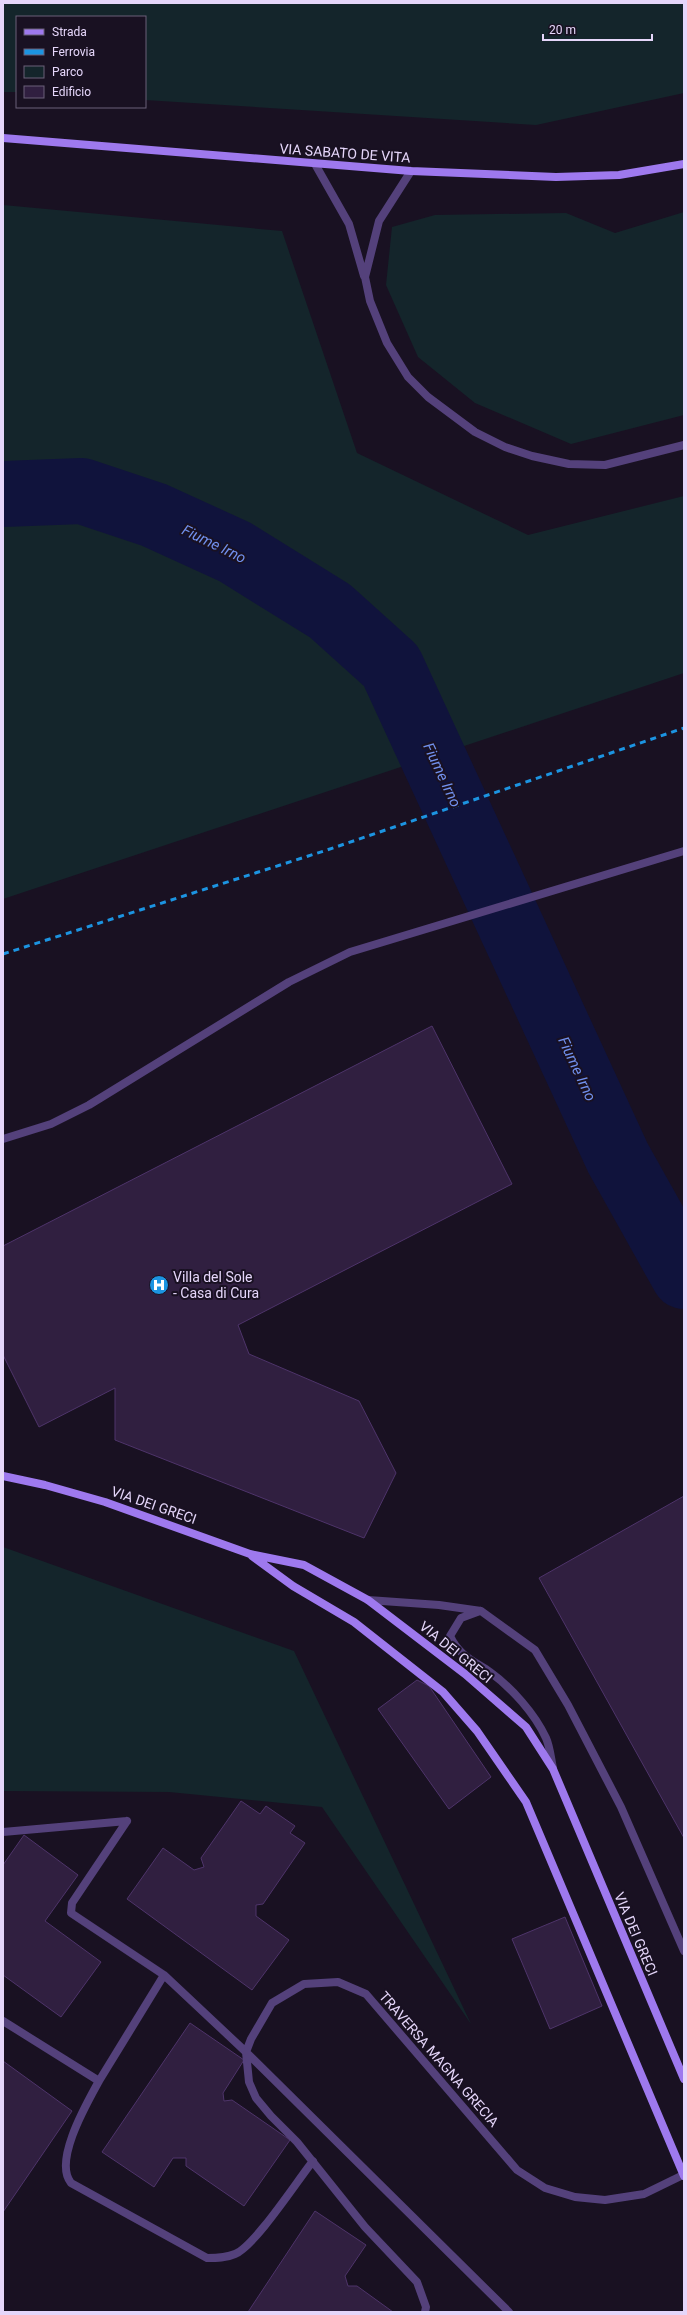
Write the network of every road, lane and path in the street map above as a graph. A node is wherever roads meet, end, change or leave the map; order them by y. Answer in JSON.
{"nodes":[{"id":1,"x":3,"y":138,"type":"edge"},
{"id":2,"x":315,"y":164,"type":"junction"},
{"id":3,"x":684,"y":164,"type":"edge"},
{"id":4,"x":411,"y":171,"type":"junction"},
{"id":5,"x":365,"y":277,"type":"junction"},
{"id":6,"x":684,"y":444,"type":"edge"},
{"id":7,"x":684,"y":851,"type":"edge"},
{"id":8,"x":3,"y":1139,"type":"edge"},
{"id":9,"x":3,"y":1476,"type":"edge"},
{"id":10,"x":250,"y":1554,"type":"junction"},
{"id":11,"x":368,"y":1600,"type":"junction"},
{"id":12,"x":481,"y":1611,"type":"junction"},
{"id":13,"x":553,"y":1769,"type":"junction"},
{"id":14,"x":3,"y":1832,"type":"edge"},
{"id":15,"x":684,"y":1951,"type":"edge"},
{"id":16,"x":164,"y":1975,"type":"junction"},
{"id":17,"x":3,"y":2021,"type":"edge"},
{"id":18,"x":246,"y":2052,"type":"junction"},
{"id":19,"x":684,"y":2079,"type":"edge"},
{"id":20,"x":99,"y":2081,"type":"junction"},
{"id":21,"x":313,"y":2161,"type":"junction"},
{"id":22,"x":684,"y":2175,"type":"edge"},
{"id":23,"x":425,"y":2312,"type":"edge"},
{"id":24,"x":509,"y":2312,"type":"edge"}],
"edges":[{"from":1,"to":2,"type":"main road","name":"VIA SABATO DE VITA"},
{"from":2,"to":4,"type":"main road","name":"VIA SABATO DE VITA"},
{"from":2,"to":5,"type":"street"},
{"from":3,"to":4,"type":"main road","name":"VIA SABATO DE VITA"},
{"from":4,"to":5,"type":"street"},
{"from":5,"to":6,"type":"street"},
{"from":7,"to":8,"type":"street"},
{"from":9,"to":10,"type":"main road","name":"VIA DEI GRECI"},
{"from":10,"to":11,"type":"main road","name":"VIA DEI GRECI"},
{"from":10,"to":22,"type":"main road"},
{"from":11,"to":12,"type":"street"},
{"from":11,"to":13,"type":"main road","name":"VIA DEI GRECI"},
{"from":12,"to":13,"type":"street"},
{"from":12,"to":15,"type":"street"},
{"from":13,"to":19,"type":"main road","name":"VIA DEI GRECI"},
{"from":14,"to":16,"type":"street"},
{"from":16,"to":18,"type":"street"},
{"from":16,"to":20,"type":"street"},
{"from":17,"to":20,"type":"street"},
{"from":18,"to":21,"type":"street","name":"TRAVERSA MAGNA GRECIA"},
{"from":18,"to":22,"type":"street","name":"TRAVERSA MAGNA GRECIA"},
{"from":18,"to":24,"type":"street"},
{"from":20,"to":21,"type":"street"},
{"from":21,"to":23,"type":"street","name":"TRAVERSA MAGNA GRECIA"}]}
